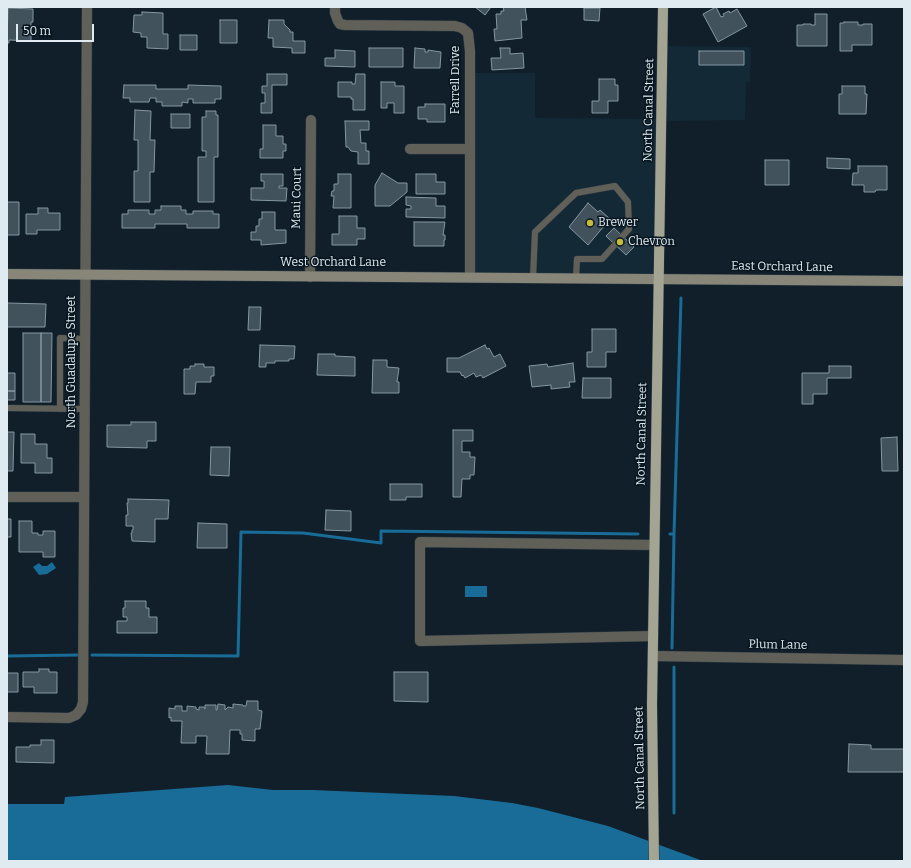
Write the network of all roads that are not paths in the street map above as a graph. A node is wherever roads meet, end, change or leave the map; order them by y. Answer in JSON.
{"nodes":[{"id":1,"x":87,"y":7,"type":"edge"},
{"id":2,"x":335,"y":7,"type":"edge"},
{"id":3,"x":662,"y":7,"type":"edge"},
{"id":4,"x":311,"y":120,"type":"dead end"},
{"id":5,"x":410,"y":149,"type":"dead end"},
{"id":6,"x":469,"y":149,"type":"junction"},
{"id":7,"x":7,"y":274,"type":"edge"},
{"id":8,"x":86,"y":275,"type":"junction"},
{"id":9,"x":310,"y":277,"type":"junction"},
{"id":10,"x":470,"y":277,"type":"junction"},
{"id":11,"x":534,"y":278,"type":"junction"},
{"id":12,"x":576,"y":278,"type":"junction"},
{"id":13,"x":659,"y":278,"type":"junction"},
{"id":14,"x":904,"y":281,"type":"edge"},
{"id":15,"x":85,"y":339,"type":"junction"},
{"id":16,"x":7,"y":408,"type":"edge"},
{"id":17,"x":60,"y":409,"type":"junction"},
{"id":18,"x":84,"y":409,"type":"junction"},
{"id":19,"x":7,"y":497,"type":"edge"},
{"id":20,"x":84,"y":497,"type":"junction"},
{"id":21,"x":654,"y":545,"type":"junction"},
{"id":22,"x":653,"y":636,"type":"junction"},
{"id":23,"x":653,"y":656,"type":"junction"},
{"id":24,"x":904,"y":660,"type":"edge"},
{"id":25,"x":7,"y":717,"type":"edge"},
{"id":26,"x":654,"y":861,"type":"edge"}],
"edges":[{"from":1,"to":8,"type":"street","name":"North Guadalupe Street"},
{"from":2,"to":6,"type":"street","name":"Farrell Drive"},
{"from":3,"to":13,"type":"main road","name":"North Canal Street"},
{"from":4,"to":9,"type":"street","name":"Maui Court"},
{"from":5,"to":6,"type":"street"},
{"from":6,"to":10,"type":"street","name":"Farrell Drive"},
{"from":7,"to":8,"type":"street","name":"West Orchard Lane"},
{"from":8,"to":9,"type":"street","name":"West Orchard Lane"},
{"from":8,"to":15,"type":"street","name":"North Guadalupe Street"},
{"from":9,"to":10,"type":"street","name":"West Orchard Lane"},
{"from":10,"to":11,"type":"street","name":"West Orchard Lane"},
{"from":11,"to":12,"type":"street","name":"West Orchard Lane"},
{"from":11,"to":12,"type":"lane"},
{"from":12,"to":13,"type":"street","name":"West Orchard Lane"},
{"from":13,"to":14,"type":"street","name":"East Orchard Lane"},
{"from":13,"to":21,"type":"main road","name":"North Canal Street"},
{"from":15,"to":17,"type":"lane"},
{"from":15,"to":18,"type":"street","name":"North Guadalupe Street"},
{"from":16,"to":17,"type":"lane"},
{"from":17,"to":18,"type":"lane"},
{"from":18,"to":20,"type":"street","name":"North Guadalupe Street"},
{"from":19,"to":20,"type":"street"},
{"from":20,"to":25,"type":"street","name":"North Guadalupe Street"},
{"from":21,"to":22,"type":"main road","name":"North Canal Street"},
{"from":21,"to":22,"type":"street"},
{"from":22,"to":23,"type":"main road","name":"North Canal Street"},
{"from":23,"to":24,"type":"street","name":"Plum Lane"},
{"from":23,"to":26,"type":"main road","name":"North Canal Street"}]}
